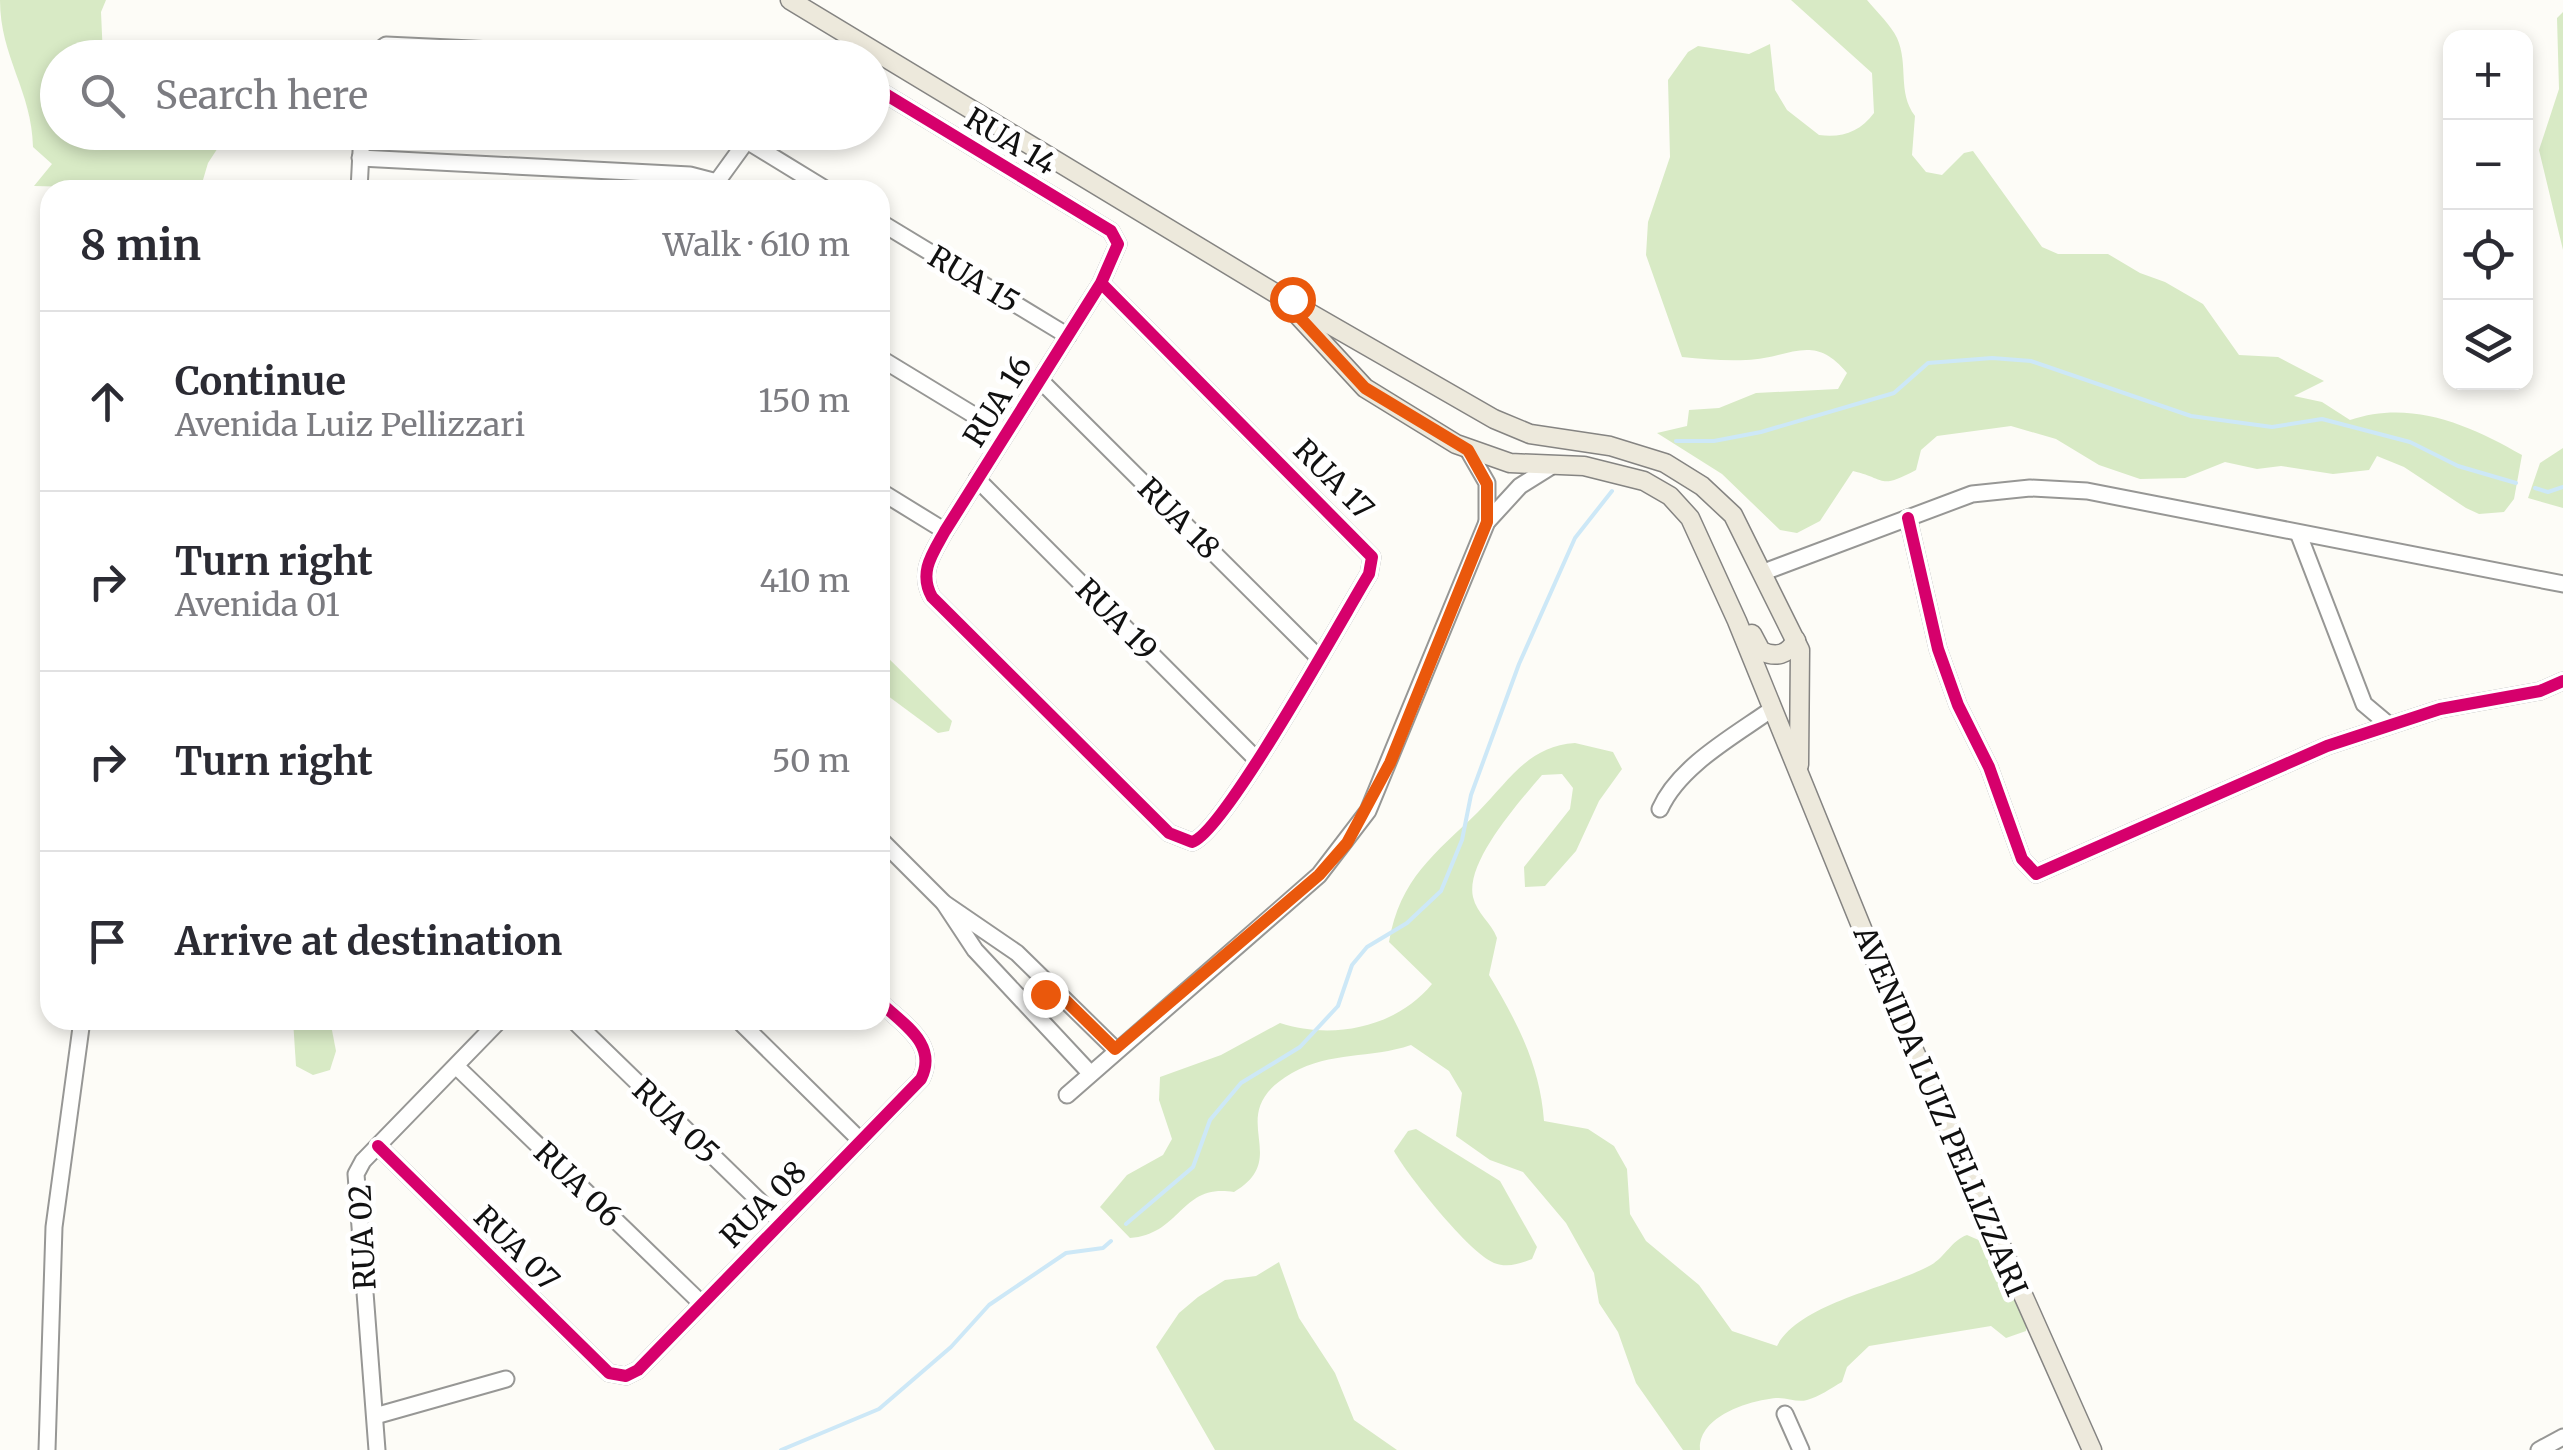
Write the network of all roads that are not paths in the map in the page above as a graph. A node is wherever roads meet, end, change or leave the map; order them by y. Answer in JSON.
{"nodes":[{"id":1,"x":790,"y":0,"type":"edge"},
{"id":2,"x":856,"y":40,"type":"edge"},
{"id":3,"x":890,"y":60,"type":"edge"},
{"id":4,"x":890,"y":97,"type":"edge"},
{"id":5,"x":361,"y":150,"type":"edge"},
{"id":6,"x":740,"y":150,"type":"edge"},
{"id":7,"x":769,"y":150,"type":"edge"},
{"id":8,"x":360,"y":158,"type":"junction"},
{"id":9,"x":359,"y":180,"type":"edge"},
{"id":10,"x":701,"y":180,"type":"edge"},
{"id":11,"x":718,"y":180,"type":"edge"},
{"id":12,"x":812,"y":180,"type":"edge"},
{"id":13,"x":890,"y":228,"type":"edge"},
{"id":14,"x":1118,"y":244,"type":"joint"},
{"id":15,"x":1101,"y":284,"type":"junction"},
{"id":16,"x":1280,"y":296,"type":"junction"},
{"id":17,"x":1068,"y":336,"type":"junction"},
{"id":18,"x":1381,"y":350,"type":"junction"},
{"id":19,"x":890,"y":364,"type":"edge"},
{"id":20,"x":1354,"y":379,"type":"junction"},
{"id":21,"x":1040,"y":380,"type":"junction"},
{"id":22,"x":1005,"y":434,"type":"junction"},
{"id":23,"x":1468,"y":450,"type":"junction"},
{"id":24,"x":1552,"y":466,"type":"junction"},
{"id":25,"x":977,"y":479,"type":"junction"},
{"id":26,"x":890,"y":496,"type":"edge"},
{"id":27,"x":1908,"y":518,"type":"junction"},
{"id":28,"x":1487,"y":522,"type":"junction"},
{"id":29,"x":944,"y":530,"type":"junction"},
{"id":30,"x":2299,"y":535,"type":"junction"},
{"id":31,"x":1764,"y":572,"type":"junction"},
{"id":32,"x":2563,"y":584,"type":"edge"},
{"id":33,"x":1737,"y":621,"type":"junction"},
{"id":34,"x":1796,"y":640,"type":"junction"},
{"id":35,"x":1318,"y":657,"type":"junction"},
{"id":36,"x":2563,"y":681,"type":"edge"},
{"id":37,"x":1772,"y":709,"type":"junction"},
{"id":38,"x":2389,"y":725,"type":"junction"},
{"id":39,"x":1257,"y":760,"type":"junction"},
{"id":40,"x":1799,"y":770,"type":"junction"},
{"id":41,"x":1660,"y":809,"type":"dead end"},
{"id":42,"x":1192,"y":842,"type":"joint"},
{"id":43,"x":890,"y":850,"type":"edge"},
{"id":44,"x":944,"y":903,"type":"junction"},
{"id":45,"x":990,"y":932,"type":"junction"},
{"id":46,"x":974,"y":950,"type":"junction"},
{"id":47,"x":1017,"y":953,"type":"junction"},
{"id":48,"x":998,"y":977,"type":"junction"},
{"id":49,"x":1055,"y":990,"type":"junction"},
{"id":50,"x":890,"y":1012,"type":"edge"},
{"id":51,"x":1033,"y":1013,"type":"junction"},
{"id":52,"x":81,"y":1030,"type":"edge"},
{"id":53,"x":490,"y":1030,"type":"edge"},
{"id":54,"x":582,"y":1030,"type":"edge"},
{"id":55,"x":748,"y":1030,"type":"edge"},
{"id":56,"x":1115,"y":1049,"type":"junction"},
{"id":57,"x":456,"y":1066,"type":"junction"},
{"id":58,"x":1090,"y":1073,"type":"junction"},
{"id":59,"x":1067,"y":1095,"type":"dead end"},
{"id":60,"x":861,"y":1141,"type":"junction"},
{"id":61,"x":378,"y":1146,"type":"junction"},
{"id":62,"x":780,"y":1221,"type":"junction"},
{"id":63,"x":700,"y":1302,"type":"junction"},
{"id":64,"x":626,"y":1376,"type":"joint"},
{"id":65,"x":506,"y":1379,"type":"dead end"},
{"id":66,"x":1785,"y":1414,"type":"dead end"},
{"id":67,"x":375,"y":1416,"type":"junction"},
{"id":68,"x":2563,"y":1438,"type":"edge"},
{"id":69,"x":47,"y":1450,"type":"edge"},
{"id":70,"x":377,"y":1450,"type":"edge"},
{"id":71,"x":1801,"y":1450,"type":"edge"},
{"id":72,"x":2092,"y":1450,"type":"edge"},
{"id":73,"x":2539,"y":1450,"type":"edge"}],
"edges":[{"from":1,"to":2,"type":"main road","name":"AVENIDA LUIZ PELLIZZARI"},
{"from":3,"to":16,"type":"main road","name":"AVENIDA LUIZ PELLIZZARI"},
{"from":4,"to":14,"type":"street","name":"RUA 14"},
{"from":5,"to":8,"type":"street"},
{"from":6,"to":11,"type":"street"},
{"from":7,"to":12,"type":"street"},
{"from":8,"to":9,"type":"street"},
{"from":8,"to":10,"type":"street"},
{"from":13,"to":17,"type":"street","name":"RUA 15"},
{"from":14,"to":15,"type":"street","name":"RUA 16"},
{"from":15,"to":17,"type":"street","name":"RUA 16"},
{"from":15,"to":35,"type":"street","name":"RUA 17"},
{"from":16,"to":18,"type":"main road","name":"AVENIDA LUIZ PELLIZZARI"},
{"from":16,"to":20,"type":"main road","name":"AVENIDA LUIZ PELLIZZARI"},
{"from":17,"to":21,"type":"street","name":"RUA 16"},
{"from":18,"to":20,"type":"main road"},
{"from":18,"to":31,"type":"main road","name":"AVENIDA LUIZ PELLIZZARI"},
{"from":19,"to":22,"type":"street","name":"RUA 16"},
{"from":20,"to":23,"type":"main road","name":"AVENIDA LUIZ PELLIZZARI"},
{"from":21,"to":22,"type":"street","name":"RUA 16"},
{"from":21,"to":35,"type":"street","name":"RUA 18"},
{"from":22,"to":25,"type":"street","name":"RUA 16"},
{"from":23,"to":24,"type":"main road","name":"AVENIDA LUIZ PELLIZZARI"},
{"from":23,"to":28,"type":"street"},
{"from":24,"to":28,"type":"street"},
{"from":24,"to":33,"type":"main road","name":"AVENIDA LUIZ PELLIZZARI"},
{"from":25,"to":29,"type":"street","name":"RUA 16"},
{"from":25,"to":39,"type":"street","name":"RUA 19"},
{"from":26,"to":29,"type":"street"},
{"from":27,"to":30,"type":"street"},
{"from":27,"to":31,"type":"street"},
{"from":27,"to":38,"type":"street"},
{"from":28,"to":56,"type":"street"},
{"from":29,"to":42,"type":"street","name":"RUA 16"},
{"from":30,"to":32,"type":"street"},
{"from":30,"to":38,"type":"street"},
{"from":31,"to":34,"type":"main road","name":"AVENIDA LUIZ PELLIZZARI"},
{"from":33,"to":34,"type":"main road"},
{"from":33,"to":37,"type":"main road","name":"AVENIDA LUIZ PELLIZZARI"},
{"from":34,"to":40,"type":"main road","name":"AVENIDA LUIZ PELLIZZARI"},
{"from":35,"to":39,"type":"street","name":"RUA 17"},
{"from":36,"to":38,"type":"street"},
{"from":37,"to":40,"type":"main road","name":"AVENIDA LUIZ PELLIZZARI"},
{"from":37,"to":41,"type":"street"},
{"from":39,"to":42,"type":"street","name":"RUA 17"},
{"from":40,"to":72,"type":"main road","name":"AVENIDA LUIZ PELLIZZARI"},
{"from":43,"to":44,"type":"street"},
{"from":44,"to":45,"type":"street"},
{"from":44,"to":46,"type":"street"},
{"from":45,"to":46,"type":"street"},
{"from":45,"to":47,"type":"street"},
{"from":46,"to":48,"type":"street"},
{"from":47,"to":48,"type":"street"},
{"from":47,"to":49,"type":"street"},
{"from":48,"to":51,"type":"street"},
{"from":49,"to":51,"type":"street"},
{"from":49,"to":56,"type":"street"},
{"from":50,"to":60,"type":"street","name":"RUA 08"},
{"from":51,"to":58,"type":"street"},
{"from":52,"to":69,"type":"street"},
{"from":53,"to":57,"type":"street","name":"RUA 02"},
{"from":54,"to":62,"type":"street","name":"RUA 05"},
{"from":55,"to":60,"type":"street"},
{"from":56,"to":58,"type":"street"},
{"from":57,"to":61,"type":"street","name":"RUA 02"},
{"from":57,"to":63,"type":"street","name":"RUA 06"},
{"from":58,"to":59,"type":"street"},
{"from":60,"to":62,"type":"street","name":"RUA 08"},
{"from":61,"to":64,"type":"street","name":"RUA 07"},
{"from":61,"to":67,"type":"street","name":"RUA 02"},
{"from":62,"to":63,"type":"street","name":"RUA 08"},
{"from":63,"to":64,"type":"street","name":"RUA 08"},
{"from":65,"to":67,"type":"street"},
{"from":66,"to":71,"type":"street"},
{"from":67,"to":70,"type":"street","name":"RUA 02"},
{"from":68,"to":73,"type":"street"}]}
